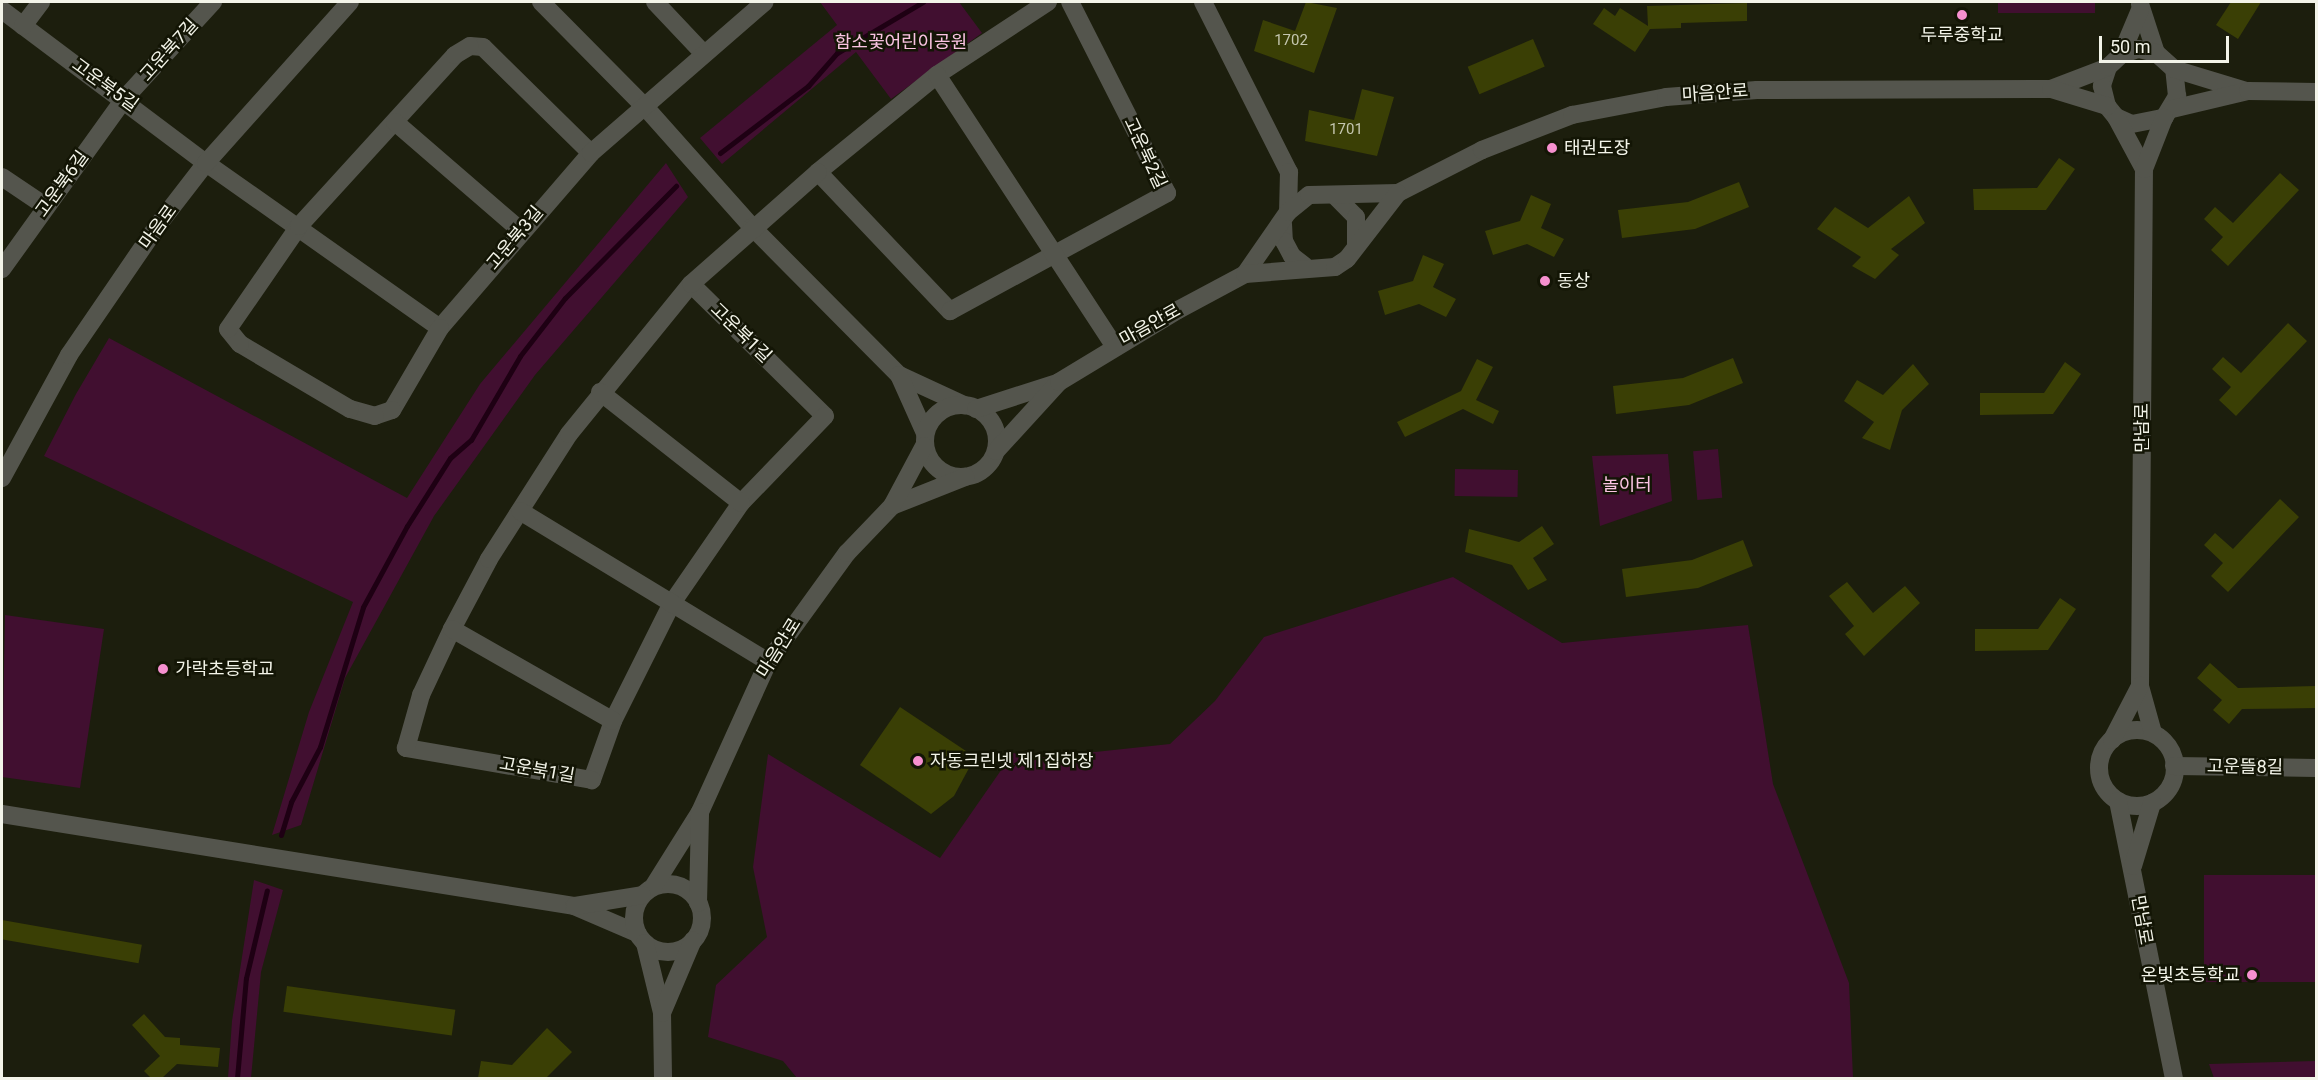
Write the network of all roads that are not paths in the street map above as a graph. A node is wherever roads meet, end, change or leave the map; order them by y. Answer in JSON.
{"nodes":[{"id":1,"x":40,"y":2,"type":"edge"},
{"id":2,"x":213,"y":2,"type":"edge"},
{"id":3,"x":350,"y":2,"type":"edge"},
{"id":4,"x":541,"y":2,"type":"edge"},
{"id":5,"x":655,"y":2,"type":"edge"},
{"id":6,"x":765,"y":2,"type":"edge"},
{"id":7,"x":1048,"y":2,"type":"edge"},
{"id":8,"x":1070,"y":2,"type":"edge"},
{"id":9,"x":1203,"y":2,"type":"edge"},
{"id":10,"x":2140,"y":6,"type":"edge"},
{"id":11,"x":2,"y":10,"type":"edge"},
{"id":12,"x":23,"y":26,"type":"junction"},
{"id":13,"x":703,"y":53,"type":"junction"},
{"id":14,"x":2156,"y":53,"type":"junction"},
{"id":15,"x":2114,"y":61,"type":"junction"},
{"id":16,"x":2174,"y":69,"type":"junction"},
{"id":17,"x":938,"y":75,"type":"junction"},
{"id":18,"x":2051,"y":89,"type":"junction"},
{"id":19,"x":2248,"y":91,"type":"junction"},
{"id":20,"x":2316,"y":92,"type":"edge"},
{"id":21,"x":124,"y":99,"type":"junction"},
{"id":22,"x":646,"y":108,"type":"junction"},
{"id":23,"x":2112,"y":112,"type":"junction"},
{"id":24,"x":2168,"y":113,"type":"junction"},
{"id":25,"x":395,"y":122,"type":"junction"},
{"id":26,"x":591,"y":153,"type":"junction"},
{"id":27,"x":206,"y":163,"type":"junction"},
{"id":28,"x":2144,"y":170,"type":"junction"},
{"id":29,"x":818,"y":172,"type":"junction"},
{"id":30,"x":1289,"y":172,"type":"junction"},
{"id":31,"x":2,"y":177,"type":"edge"},
{"id":32,"x":1398,"y":193,"type":"junction"},
{"id":33,"x":1329,"y":195,"type":"junction"},
{"id":34,"x":45,"y":206,"type":"junction"},
{"id":35,"x":1285,"y":218,"type":"junction"},
{"id":36,"x":299,"y":226,"type":"junction"},
{"id":37,"x":752,"y":227,"type":"junction"},
{"id":38,"x":520,"y":230,"type":"junction"},
{"id":39,"x":1356,"y":246,"type":"junction"},
{"id":40,"x":1057,"y":254,"type":"junction"},
{"id":41,"x":1305,"y":266,"type":"junction"},
{"id":42,"x":2,"y":269,"type":"edge"},
{"id":43,"x":1245,"y":274,"type":"junction"},
{"id":44,"x":691,"y":284,"type":"junction"},
{"id":45,"x":440,"y":328,"type":"junction"},
{"id":46,"x":1114,"y":346,"type":"junction"},
{"id":47,"x":899,"y":375,"type":"junction"},
{"id":48,"x":1059,"y":382,"type":"junction"},
{"id":49,"x":600,"y":392,"type":"junction"},
{"id":50,"x":970,"y":407,"type":"junction"},
{"id":51,"x":925,"y":439,"type":"junction"},
{"id":52,"x":996,"y":451,"type":"junction"},
{"id":53,"x":965,"y":477,"type":"junction"},
{"id":54,"x":2,"y":478,"type":"edge"},
{"id":55,"x":741,"y":503,"type":"junction"},
{"id":56,"x":892,"y":506,"type":"junction"},
{"id":57,"x":520,"y":511,"type":"junction"},
{"id":58,"x":672,"y":603,"type":"junction"},
{"id":59,"x":452,"y":629,"type":"junction"},
{"id":60,"x":768,"y":662,"type":"junction"},
{"id":61,"x":2140,"y":686,"type":"junction"},
{"id":62,"x":613,"y":721,"type":"junction"},
{"id":63,"x":2153,"y":733,"type":"junction"},
{"id":64,"x":2112,"y":740,"type":"junction"},
{"id":65,"x":2174,"y":766,"type":"junction"},
{"id":66,"x":2316,"y":768,"type":"edge"},
{"id":67,"x":2118,"y":801,"type":"junction"},
{"id":68,"x":2152,"y":803,"type":"junction"},
{"id":69,"x":700,"y":812,"type":"junction"},
{"id":70,"x":2,"y":814,"type":"edge"},
{"id":71,"x":2133,"y":868,"type":"junction"},
{"id":72,"x":647,"y":891,"type":"junction"},
{"id":73,"x":698,"y":903,"type":"junction"},
{"id":74,"x":573,"y":906,"type":"junction"},
{"id":75,"x":641,"y":938,"type":"junction"},
{"id":76,"x":693,"y":940,"type":"junction"},
{"id":77,"x":662,"y":1013,"type":"junction"},
{"id":78,"x":663,"y":1078,"type":"edge"},
{"id":79,"x":2174,"y":1078,"type":"edge"}],
"edges":[{"from":1,"to":12,"type":"street"},
{"from":2,"to":21,"type":"street","name":"고운북7길"},
{"from":3,"to":27,"type":"street","name":"마음로"},
{"from":4,"to":22,"type":"street"},
{"from":5,"to":13,"type":"street"},
{"from":6,"to":13,"type":"street"},
{"from":7,"to":17,"type":"street"},
{"from":8,"to":40,"type":"street","name":"고운북2길"},
{"from":9,"to":30,"type":"street"},
{"from":10,"to":14,"type":"street"},
{"from":10,"to":15,"type":"street"},
{"from":11,"to":12,"type":"street","name":"고운북5길"},
{"from":12,"to":21,"type":"street","name":"고운북5길"},
{"from":13,"to":22,"type":"street"},
{"from":14,"to":15,"type":"street"},
{"from":14,"to":16,"type":"street"},
{"from":15,"to":18,"type":"street"},
{"from":15,"to":23,"type":"street"},
{"from":16,"to":19,"type":"street"},
{"from":16,"to":24,"type":"street"},
{"from":17,"to":29,"type":"street"},
{"from":17,"to":40,"type":"street"},
{"from":18,"to":23,"type":"street"},
{"from":18,"to":32,"type":"street","name":"마음안로"},
{"from":19,"to":20,"type":"street"},
{"from":19,"to":24,"type":"street"},
{"from":21,"to":27,"type":"street","name":"고운북5길"},
{"from":21,"to":34,"type":"street","name":"고운북6길"},
{"from":22,"to":26,"type":"street"},
{"from":22,"to":37,"type":"street"},
{"from":23,"to":24,"type":"street"},
{"from":23,"to":28,"type":"street"},
{"from":24,"to":28,"type":"street"},
{"from":25,"to":26,"type":"street","name":"고운북3길"},
{"from":25,"to":36,"type":"street","name":"고운북3길"},
{"from":25,"to":38,"type":"street"},
{"from":26,"to":38,"type":"street","name":"고운북3길"},
{"from":27,"to":36,"type":"street","name":"고운북5길"},
{"from":27,"to":54,"type":"street","name":"마음로"},
{"from":28,"to":61,"type":"street","name":"만남로"},
{"from":29,"to":37,"type":"street"},
{"from":29,"to":40,"type":"street","name":"고운북2길"},
{"from":30,"to":33,"type":"street"},
{"from":30,"to":35,"type":"street"},
{"from":31,"to":34,"type":"street"},
{"from":32,"to":33,"type":"street"},
{"from":32,"to":39,"type":"street"},
{"from":33,"to":35,"type":"street"},
{"from":33,"to":39,"type":"street"},
{"from":34,"to":42,"type":"street","name":"고운북6길"},
{"from":35,"to":41,"type":"street"},
{"from":35,"to":43,"type":"street"},
{"from":36,"to":45,"type":"street","name":"고운북5길"},
{"from":36,"to":45,"type":"street","name":"고운북3길"},
{"from":37,"to":44,"type":"street","name":"고운북1길"},
{"from":37,"to":47,"type":"street"},
{"from":38,"to":45,"type":"street","name":"고운북3길"},
{"from":39,"to":41,"type":"street"},
{"from":40,"to":46,"type":"street"},
{"from":41,"to":43,"type":"street"},
{"from":43,"to":46,"type":"street","name":"마음안로"},
{"from":44,"to":49,"type":"street","name":"고운북1길"},
{"from":44,"to":55,"type":"street","name":"고운북1길"},
{"from":46,"to":48,"type":"street","name":"마음안로"},
{"from":47,"to":50,"type":"street"},
{"from":47,"to":51,"type":"street"},
{"from":48,"to":50,"type":"street"},
{"from":48,"to":52,"type":"street"},
{"from":49,"to":55,"type":"street"},
{"from":49,"to":57,"type":"street","name":"고운북1길"},
{"from":50,"to":51,"type":"street"},
{"from":50,"to":52,"type":"street"},
{"from":51,"to":53,"type":"street"},
{"from":51,"to":56,"type":"street"},
{"from":52,"to":53,"type":"street"},
{"from":53,"to":56,"type":"street"},
{"from":55,"to":58,"type":"street","name":"고운북1길"},
{"from":56,"to":60,"type":"street","name":"마음안로"},
{"from":57,"to":58,"type":"street"},
{"from":57,"to":59,"type":"street","name":"고운북1길"},
{"from":58,"to":60,"type":"street"},
{"from":58,"to":62,"type":"street","name":"고운북1길"},
{"from":59,"to":62,"type":"street"},
{"from":59,"to":62,"type":"street","name":"고운북1길"},
{"from":60,"to":69,"type":"street","name":"마음안로"},
{"from":61,"to":63,"type":"street"},
{"from":61,"to":64,"type":"street"},
{"from":63,"to":64,"type":"street"},
{"from":63,"to":65,"type":"street"},
{"from":64,"to":67,"type":"street"},
{"from":65,"to":66,"type":"street","name":"고운뜰8길"},
{"from":65,"to":68,"type":"street"},
{"from":67,"to":68,"type":"street"},
{"from":67,"to":71,"type":"street","name":"만남로"},
{"from":68,"to":71,"type":"street"},
{"from":69,"to":72,"type":"street","name":"마음안로"},
{"from":69,"to":73,"type":"street"},
{"from":70,"to":74,"type":"street"},
{"from":71,"to":79,"type":"street","name":"만남로"},
{"from":72,"to":73,"type":"street"},
{"from":72,"to":74,"type":"street"},
{"from":72,"to":75,"type":"street"},
{"from":73,"to":76,"type":"street"},
{"from":74,"to":75,"type":"street"},
{"from":75,"to":76,"type":"street"},
{"from":75,"to":77,"type":"street"},
{"from":76,"to":77,"type":"street"},
{"from":77,"to":78,"type":"street"}]}
